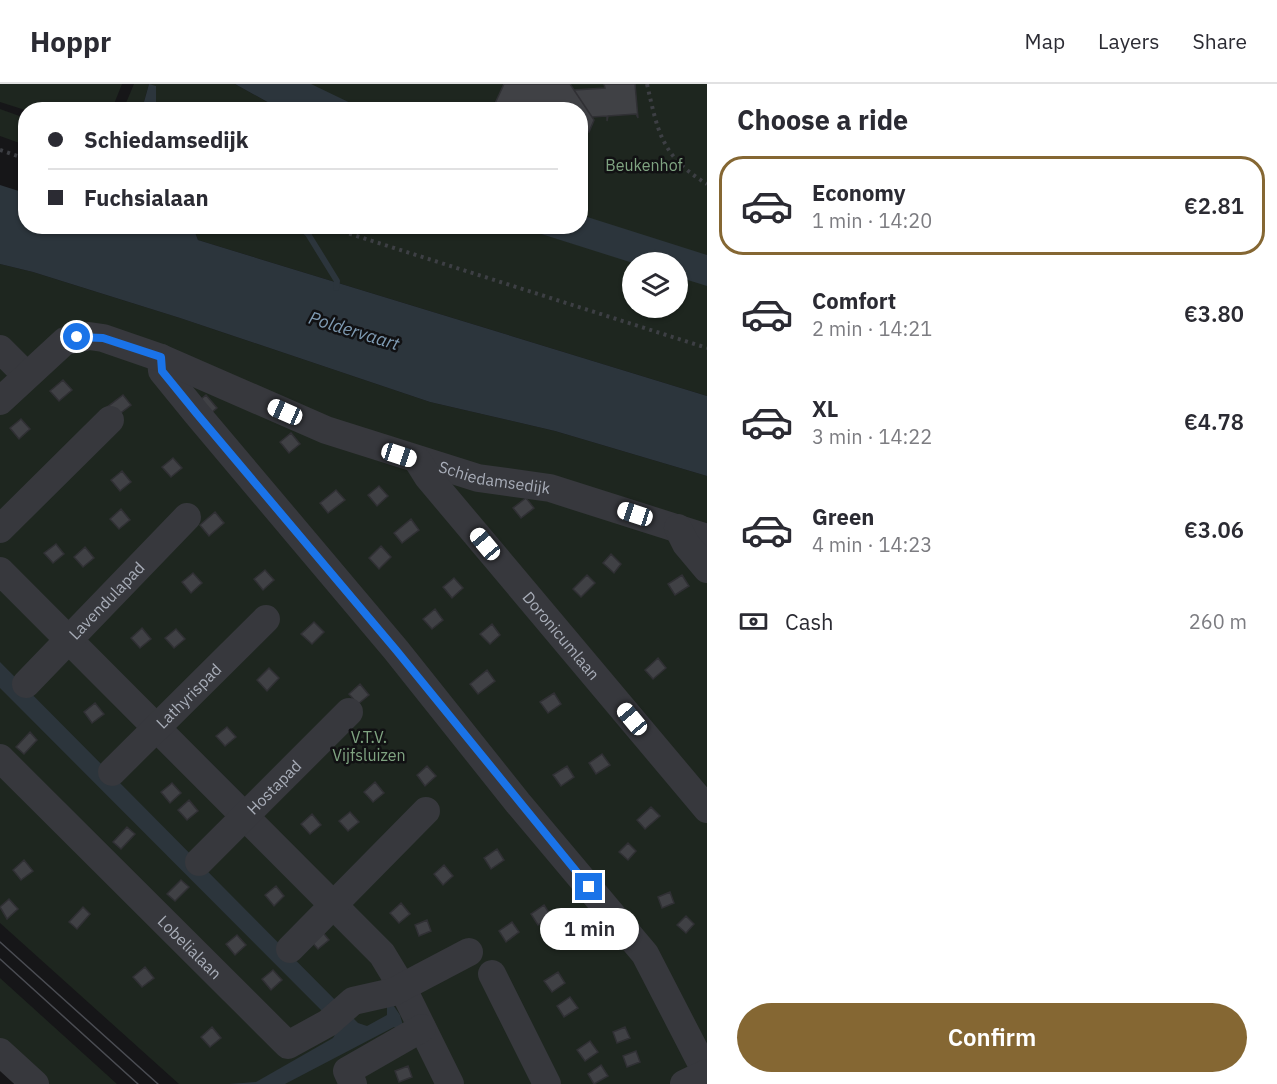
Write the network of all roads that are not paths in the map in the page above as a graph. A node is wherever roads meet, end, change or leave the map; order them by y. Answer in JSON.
{"nodes":[{"id":1,"x":0,"y":349,"type":"edge"},
{"id":2,"x":161,"y":357,"type":"junction"},
{"id":3,"x":26,"y":375,"type":"junction"},
{"id":4,"x":0,"y":401,"type":"edge"},
{"id":5,"x":110,"y":420,"type":"dead end"},
{"id":6,"x":418,"y":461,"type":"junction"},
{"id":7,"x":187,"y":517,"type":"dead end"},
{"id":8,"x":678,"y":528,"type":"junction"},
{"id":9,"x":0,"y":529,"type":"edge"},
{"id":10,"x":707,"y":538,"type":"edge"},
{"id":11,"x":707,"y":569,"type":"edge"},
{"id":12,"x":0,"y":571,"type":"edge"},
{"id":13,"x":266,"y":619,"type":"dead end"},
{"id":14,"x":68,"y":640,"type":"junction"},
{"id":15,"x":26,"y":684,"type":"dead end"},
{"id":16,"x":350,"y":712,"type":"dead end"},
{"id":17,"x":156,"y":728,"type":"junction"},
{"id":18,"x":0,"y":758,"type":"edge"},
{"id":19,"x":112,"y":772,"type":"dead end"},
{"id":20,"x":707,"y":809,"type":"edge"},
{"id":21,"x":426,"y":810,"type":"dead end"},
{"id":22,"x":245,"y":817,"type":"junction"},
{"id":23,"x":199,"y":862,"type":"dead end"},
{"id":24,"x":334,"y":906,"type":"junction"},
{"id":25,"x":290,"y":949,"type":"dead end"},
{"id":26,"x":468,"y":952,"type":"dead end"},
{"id":27,"x":492,"y":974,"type":"dead end"},
{"id":28,"x":402,"y":987,"type":"junction"},
{"id":29,"x":423,"y":1028,"type":"junction"},
{"id":30,"x":0,"y":1052,"type":"edge"},
{"id":31,"x":707,"y":1073,"type":"edge"},
{"id":32,"x":35,"y":1084,"type":"edge"},
{"id":33,"x":353,"y":1084,"type":"edge"},
{"id":34,"x":450,"y":1084,"type":"edge"},
{"id":35,"x":547,"y":1084,"type":"edge"},
{"id":36,"x":684,"y":1084,"type":"edge"}],
"edges":[{"from":1,"to":3,"type":"street"},
{"from":2,"to":3,"type":"street","name":"Schiedamsedijk"},
{"from":2,"to":6,"type":"street","name":"Schiedamsedijk"},
{"from":2,"to":31,"type":"street"},
{"from":3,"to":4,"type":"street","name":"Schiedamsedijk"},
{"from":5,"to":9,"type":"street"},
{"from":6,"to":8,"type":"street","name":"Schiedamsedijk"},
{"from":6,"to":20,"type":"street","name":"Doronicumlaan"},
{"from":7,"to":14,"type":"street","name":"Lavendulapad"},
{"from":8,"to":10,"type":"street","name":"Schiedamsedijk"},
{"from":8,"to":11,"type":"street"},
{"from":12,"to":14,"type":"street"},
{"from":13,"to":17,"type":"street","name":"Lathyrispad"},
{"from":14,"to":15,"type":"street","name":"Lavendulapad"},
{"from":14,"to":17,"type":"street"},
{"from":16,"to":22,"type":"street","name":"Hostapad"},
{"from":17,"to":19,"type":"street","name":"Lathyrispad"},
{"from":17,"to":22,"type":"street"},
{"from":18,"to":28,"type":"street","name":"Lobelialaan"},
{"from":21,"to":24,"type":"street"},
{"from":22,"to":23,"type":"street","name":"Hostapad"},
{"from":22,"to":24,"type":"street"},
{"from":24,"to":25,"type":"street"},
{"from":24,"to":28,"type":"street"},
{"from":26,"to":28,"type":"street","name":"Lobelialaan"},
{"from":27,"to":35,"type":"street"},
{"from":28,"to":29,"type":"street"},
{"from":29,"to":33,"type":"street"},
{"from":29,"to":34,"type":"street"},
{"from":30,"to":32,"type":"street"},
{"from":31,"to":36,"type":"street"}]}
